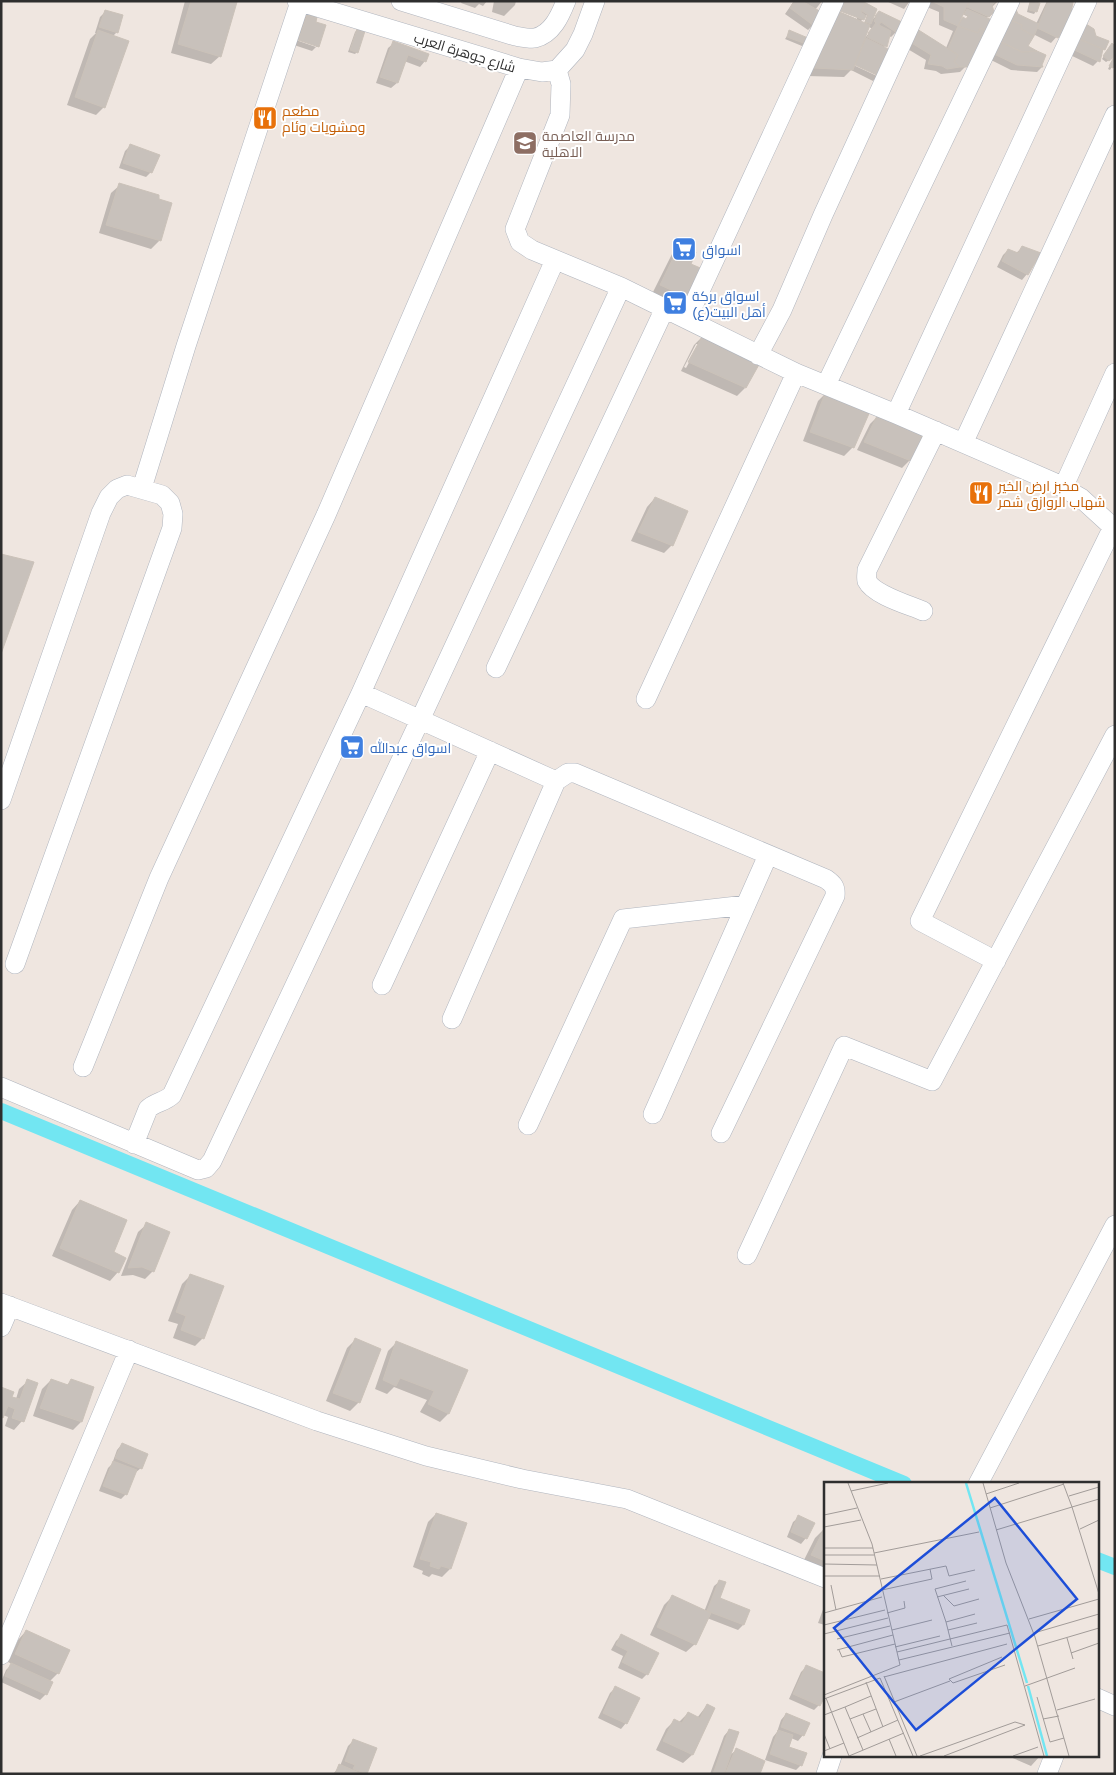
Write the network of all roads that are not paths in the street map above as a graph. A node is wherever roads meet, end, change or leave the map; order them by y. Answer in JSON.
{"nodes":[{"id":1,"x":401,"y":1,"type":"edge"},
{"id":2,"x":566,"y":1,"type":"edge"},
{"id":3,"x":595,"y":1,"type":"edge"},
{"id":4,"x":834,"y":1,"type":"edge"},
{"id":5,"x":920,"y":1,"type":"edge"},
{"id":6,"x":1010,"y":1,"type":"edge"},
{"id":7,"x":1087,"y":1,"type":"edge"},
{"id":8,"x":299,"y":2,"type":"edge"},
{"id":9,"x":519,"y":68,"type":"junction"},
{"id":10,"x":558,"y":70,"type":"junction"},
{"id":11,"x":1115,"y":115,"type":"edge"},
{"id":12,"x":555,"y":260,"type":"junction"},
{"id":13,"x":621,"y":287,"type":"junction"},
{"id":14,"x":665,"y":308,"type":"junction"},
{"id":15,"x":687,"y":319,"type":"junction"},
{"id":16,"x":758,"y":356,"type":"junction"},
{"id":17,"x":796,"y":373,"type":"junction"},
{"id":18,"x":1115,"y":373,"type":"edge"},
{"id":19,"x":826,"y":386,"type":"junction"},
{"id":20,"x":896,"y":414,"type":"junction"},
{"id":21,"x":936,"y":431,"type":"junction"},
{"id":22,"x":966,"y":437,"type":"dead end"},
{"id":23,"x":142,"y":488,"type":"junction"},
{"id":24,"x":1063,"y":488,"type":"junction"},
{"id":25,"x":1114,"y":528,"type":"edge"},
{"id":26,"x":923,"y":611,"type":"dead end"},
{"id":27,"x":496,"y":668,"type":"dead end"},
{"id":28,"x":361,"y":693,"type":"junction"},
{"id":29,"x":646,"y":700,"type":"dead end"},
{"id":30,"x":420,"y":720,"type":"junction"},
{"id":31,"x":1115,"y":735,"type":"edge"},
{"id":32,"x":490,"y":751,"type":"junction"},
{"id":33,"x":556,"y":781,"type":"junction"},
{"id":34,"x":1,"y":800,"type":"edge"},
{"id":35,"x":768,"y":855,"type":"junction"},
{"id":36,"x":746,"y":905,"type":"junction"},
{"id":37,"x":996,"y":961,"type":"junction"},
{"id":38,"x":16,"y":964,"type":"dead end"},
{"id":39,"x":382,"y":985,"type":"dead end"},
{"id":40,"x":452,"y":1019,"type":"dead end"},
{"id":41,"x":84,"y":1067,"type":"dead end"},
{"id":42,"x":1,"y":1087,"type":"edge"},
{"id":43,"x":654,"y":1114,"type":"dead end"},
{"id":44,"x":528,"y":1125,"type":"dead end"},
{"id":45,"x":721,"y":1133,"type":"dead end"},
{"id":46,"x":134,"y":1144,"type":"junction"},
{"id":47,"x":1115,"y":1224,"type":"edge"},
{"id":48,"x":747,"y":1255,"type":"dead end"},
{"id":49,"x":5,"y":1304,"type":"edge"},
{"id":50,"x":1,"y":1327,"type":"edge"},
{"id":51,"x":129,"y":1350,"type":"junction"},
{"id":52,"x":979,"y":1482,"type":"edge"},
{"id":53,"x":824,"y":1578,"type":"edge"},
{"id":54,"x":1,"y":1656,"type":"edge"},
{"id":55,"x":1098,"y":1698,"type":"edge"},
{"id":56,"x":1115,"y":1706,"type":"edge"},
{"id":57,"x":831,"y":1758,"type":"edge"},
{"id":58,"x":1053,"y":1758,"type":"edge"},
{"id":59,"x":826,"y":1774,"type":"edge"},
{"id":60,"x":1047,"y":1774,"type":"edge"}],
"edges":[{"from":1,"to":2,"type":"street"},
{"from":3,"to":10,"type":"street"},
{"from":4,"to":15,"type":"street"},
{"from":5,"to":16,"type":"street"},
{"from":6,"to":19,"type":"street"},
{"from":7,"to":20,"type":"street"},
{"from":8,"to":9,"type":"street","name":"شارع جوهرة العرب"},
{"from":8,"to":23,"type":"street"},
{"from":9,"to":10,"type":"street","name":"شارع جوهرة العرب"},
{"from":9,"to":41,"type":"street"},
{"from":10,"to":12,"type":"street"},
{"from":11,"to":22,"type":"street"},
{"from":12,"to":13,"type":"street"},
{"from":12,"to":28,"type":"street"},
{"from":13,"to":14,"type":"street"},
{"from":13,"to":30,"type":"street"},
{"from":14,"to":15,"type":"street"},
{"from":14,"to":27,"type":"street"},
{"from":15,"to":16,"type":"street"},
{"from":16,"to":17,"type":"street"},
{"from":17,"to":19,"type":"street"},
{"from":17,"to":29,"type":"street"},
{"from":18,"to":24,"type":"street"},
{"from":19,"to":20,"type":"street"},
{"from":20,"to":21,"type":"street"},
{"from":21,"to":24,"type":"street"},
{"from":21,"to":26,"type":"street"},
{"from":23,"to":34,"type":"street"},
{"from":23,"to":38,"type":"street"},
{"from":24,"to":25,"type":"street"},
{"from":25,"to":37,"type":"street"},
{"from":28,"to":30,"type":"street"},
{"from":28,"to":46,"type":"street"},
{"from":30,"to":32,"type":"street"},
{"from":30,"to":46,"type":"street"},
{"from":31,"to":37,"type":"street"},
{"from":32,"to":33,"type":"street"},
{"from":32,"to":39,"type":"street"},
{"from":33,"to":35,"type":"street"},
{"from":33,"to":40,"type":"street"},
{"from":35,"to":36,"type":"street"},
{"from":35,"to":45,"type":"street"},
{"from":36,"to":43,"type":"street"},
{"from":36,"to":44,"type":"street"},
{"from":37,"to":48,"type":"street"},
{"from":42,"to":46,"type":"street"},
{"from":47,"to":52,"type":"street"},
{"from":49,"to":50,"type":"street"},
{"from":49,"to":51,"type":"street"},
{"from":51,"to":53,"type":"street"},
{"from":51,"to":54,"type":"street"},
{"from":55,"to":56,"type":"street"},
{"from":57,"to":59,"type":"street"},
{"from":58,"to":60,"type":"street"}]}
